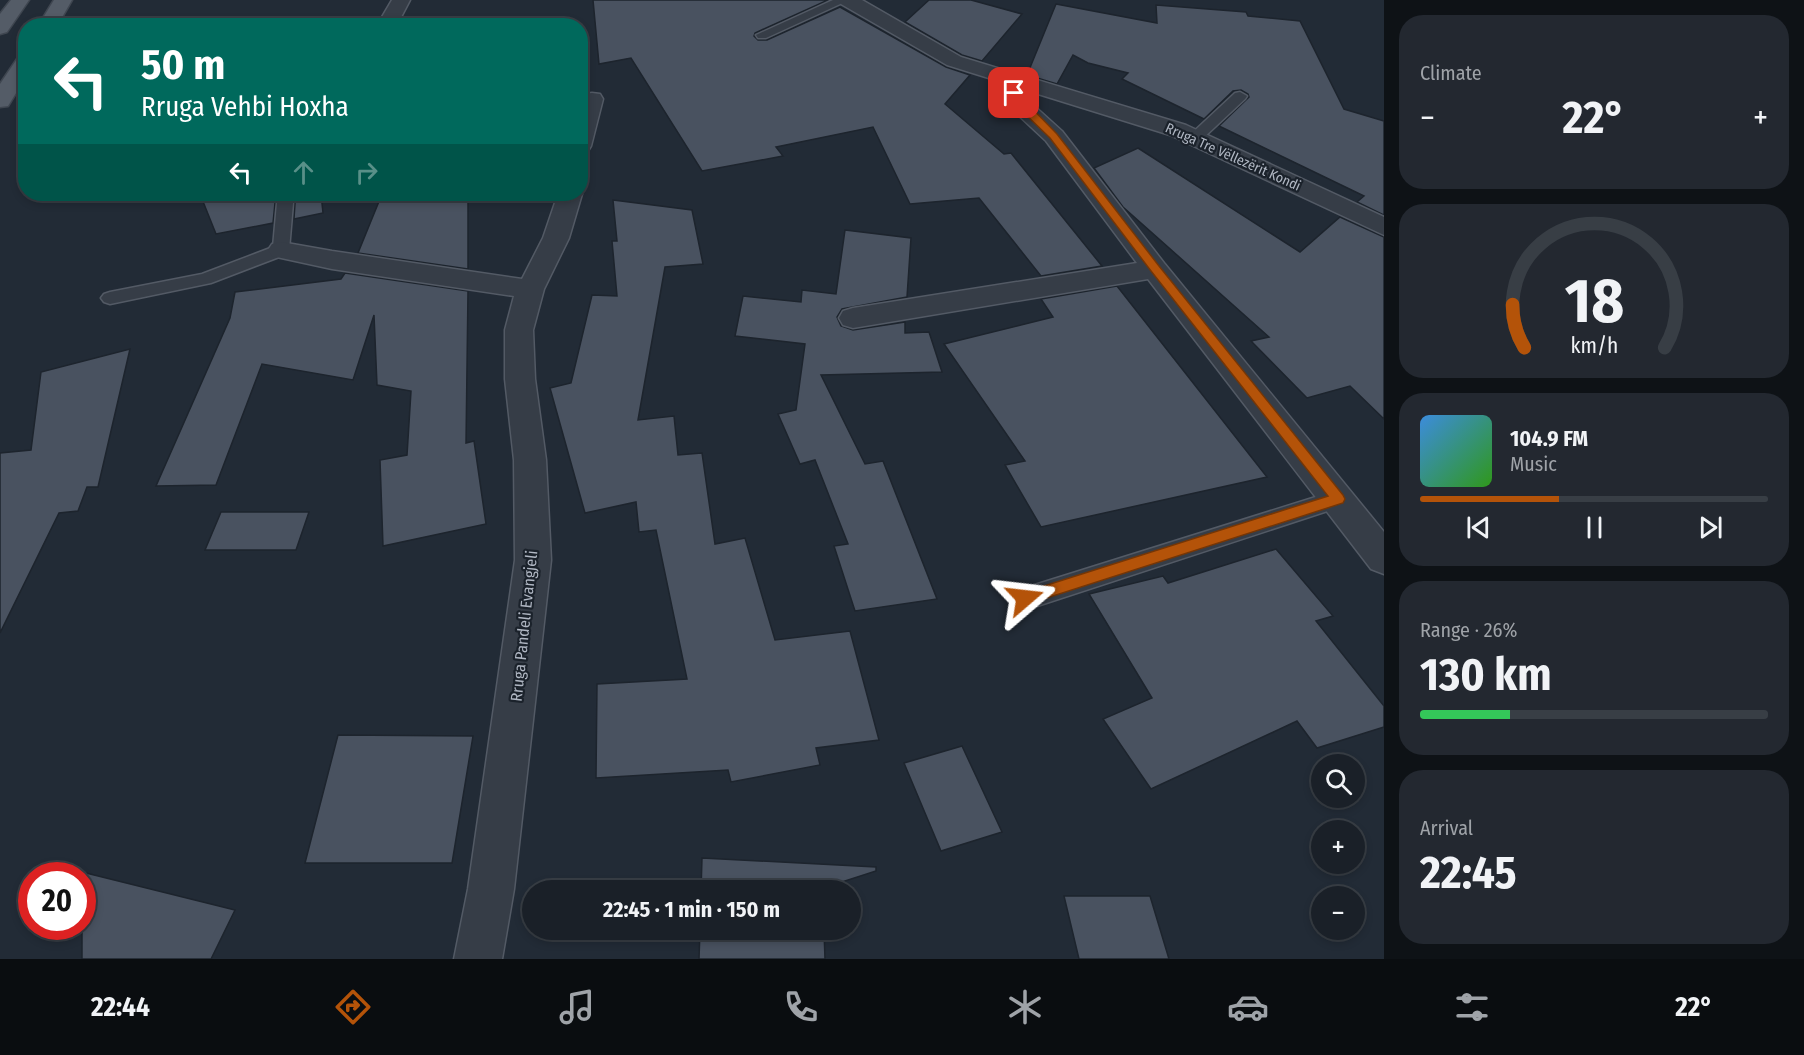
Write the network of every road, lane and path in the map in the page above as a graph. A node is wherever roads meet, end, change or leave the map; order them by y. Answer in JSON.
{"nodes":[{"id":1,"x":20,"y":0,"type":"edge"},
{"id":2,"x":63,"y":0,"type":"edge"},
{"id":3,"x":401,"y":0,"type":"edge"},
{"id":4,"x":843,"y":0,"type":"edge"},
{"id":5,"x":848,"y":0,"type":"edge"},
{"id":6,"x":392,"y":17,"type":"dead end"},
{"id":7,"x":52,"y":18,"type":"edge"},
{"id":8,"x":0,"y":28,"type":"edge"},
{"id":9,"x":762,"y":35,"type":"dead end"},
{"id":10,"x":18,"y":73,"type":"edge"},
{"id":11,"x":1005,"y":79,"type":"junction"},
{"id":12,"x":1240,"y":96,"type":"dead end"},
{"id":13,"x":592,"y":99,"type":"dead end"},
{"id":14,"x":0,"y":101,"type":"edge"},
{"id":15,"x":588,"y":115,"type":"edge"},
{"id":16,"x":1195,"y":138,"type":"junction"},
{"id":17,"x":568,"y":201,"type":"edge"},
{"id":18,"x":285,"y":203,"type":"dead end"},
{"id":19,"x":1384,"y":226,"type":"edge"},
{"id":20,"x":281,"y":250,"type":"junction"},
{"id":21,"x":1155,"y":268,"type":"junction"},
{"id":22,"x":530,"y":289,"type":"junction"},
{"id":23,"x":110,"y":298,"type":"dead end"},
{"id":24,"x":854,"y":318,"type":"dead end"},
{"id":25,"x":1338,"y":499,"type":"junction"},
{"id":26,"x":1384,"y":558,"type":"edge"},
{"id":27,"x":1025,"y":598,"type":"dead end"},
{"id":28,"x":478,"y":959,"type":"edge"}],
"edges":[{"from":1,"to":8,"type":"main road"},
{"from":2,"to":7,"type":"main road"},
{"from":3,"to":6,"type":"street"},
{"from":4,"to":9,"type":"lane"},
{"from":5,"to":11,"type":"street","name":"Rruga Tre Vëllezërit Kondi"},
{"from":10,"to":14,"type":"main road"},
{"from":11,"to":16,"type":"street","name":"Rruga Tre Vëllezërit Kondi"},
{"from":11,"to":21,"type":"street"},
{"from":12,"to":16,"type":"lane"},
{"from":13,"to":15,"type":"street"},
{"from":16,"to":19,"type":"street","name":"Rruga Tre Vëllezërit Kondi"},
{"from":17,"to":22,"type":"street","name":"Rruga Pandeli Evangjeli"},
{"from":18,"to":20,"type":"lane"},
{"from":20,"to":22,"type":"street"},
{"from":20,"to":23,"type":"lane"},
{"from":21,"to":24,"type":"street"},
{"from":21,"to":25,"type":"street"},
{"from":22,"to":28,"type":"street","name":"Rruga Pandeli Evangjeli"},
{"from":25,"to":26,"type":"street"},
{"from":25,"to":27,"type":"lane"}]}
